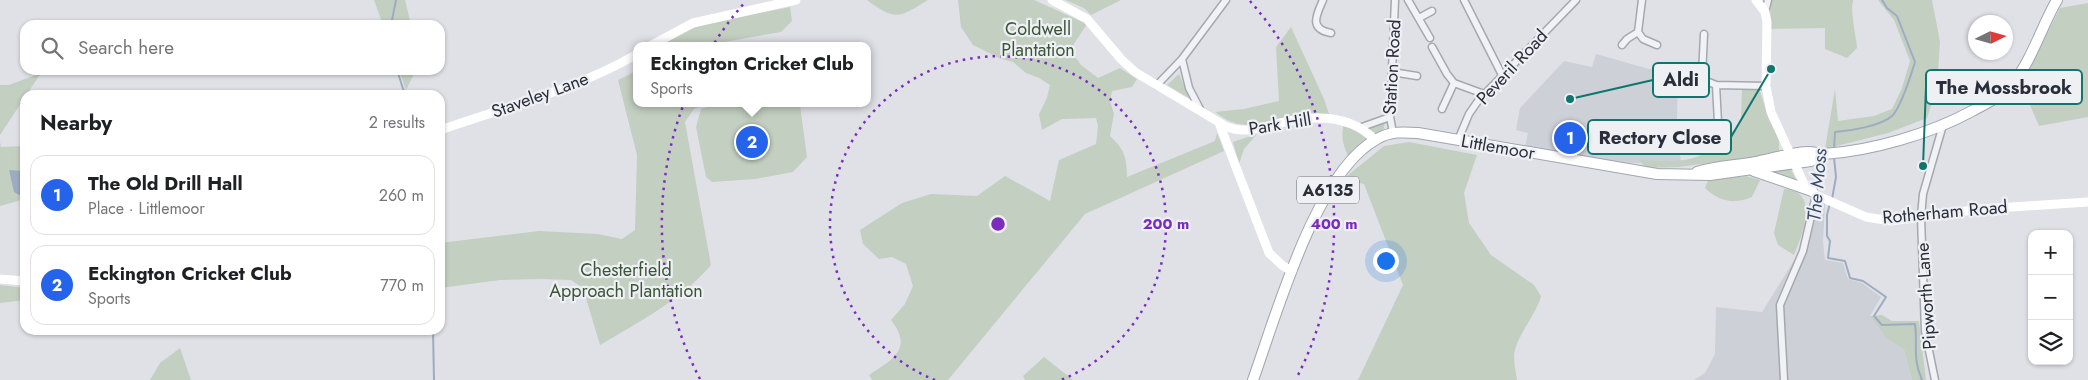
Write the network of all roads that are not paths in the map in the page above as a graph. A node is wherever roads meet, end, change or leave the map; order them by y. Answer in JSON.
{"nodes":[{"id":1,"x":796,"y":0,"type":"edge"},
{"id":2,"x":1052,"y":0,"type":"edge"},
{"id":3,"x":1226,"y":0,"type":"edge"},
{"id":4,"x":1323,"y":0,"type":"edge"},
{"id":5,"x":1395,"y":0,"type":"edge"},
{"id":6,"x":1408,"y":0,"type":"edge"},
{"id":7,"x":1464,"y":0,"type":"edge"},
{"id":8,"x":1576,"y":0,"type":"edge"},
{"id":9,"x":1642,"y":0,"type":"edge"},
{"id":10,"x":1756,"y":0,"type":"edge"},
{"id":11,"x":1768,"y":0,"type":"edge"},
{"id":12,"x":2057,"y":0,"type":"edge"},
{"id":13,"x":1432,"y":11,"type":"dead end"},
{"id":14,"x":1765,"y":12,"type":"junction"},
{"id":15,"x":1419,"y":18,"type":"junction"},
{"id":16,"x":1330,"y":32,"type":"dead end"},
{"id":17,"x":1638,"y":32,"type":"junction"},
{"id":18,"x":1704,"y":34,"type":"dead end"},
{"id":19,"x":1430,"y":38,"type":"dead end"},
{"id":20,"x":657,"y":42,"type":"edge"},
{"id":21,"x":1622,"y":45,"type":"dead end"},
{"id":22,"x":1656,"y":45,"type":"dead end"},
{"id":23,"x":633,"y":56,"type":"edge"},
{"id":24,"x":1428,"y":56,"type":"dead end"},
{"id":25,"x":1182,"y":59,"type":"junction"},
{"id":26,"x":1392,"y":72,"type":"junction"},
{"id":27,"x":1502,"y":75,"type":"junction"},
{"id":28,"x":1418,"y":76,"type":"dead end"},
{"id":29,"x":1454,"y":83,"type":"junction"},
{"id":30,"x":1716,"y":85,"type":"junction"},
{"id":31,"x":1157,"y":86,"type":"junction"},
{"id":32,"x":1766,"y":86,"type":"junction"},
{"id":33,"x":1484,"y":94,"type":"junction"},
{"id":34,"x":1442,"y":109,"type":"dead end"},
{"id":35,"x":1201,"y":111,"type":"junction"},
{"id":36,"x":1390,"y":117,"type":"junction"},
{"id":37,"x":1219,"y":123,"type":"junction"},
{"id":38,"x":1943,"y":125,"type":"junction"},
{"id":39,"x":1362,"y":127,"type":"junction"},
{"id":40,"x":445,"y":128,"type":"edge"},
{"id":41,"x":1393,"y":133,"type":"junction"},
{"id":42,"x":1710,"y":136,"type":"dead end"},
{"id":43,"x":1375,"y":140,"type":"junction"},
{"id":44,"x":1458,"y":140,"type":"junction"},
{"id":45,"x":1792,"y":159,"type":"junction"},
{"id":46,"x":1751,"y":170,"type":"junction"},
{"id":47,"x":1692,"y":173,"type":"junction"},
{"id":48,"x":1814,"y":193,"type":"junction"},
{"id":49,"x":2088,"y":202,"type":"edge"},
{"id":50,"x":1920,"y":217,"type":"junction"},
{"id":51,"x":1292,"y":271,"type":"junction"},
{"id":52,"x":0,"y":279,"type":"edge"},
{"id":53,"x":20,"y":281,"type":"edge"},
{"id":54,"x":1253,"y":380,"type":"edge"},
{"id":55,"x":1784,"y":380,"type":"edge"},
{"id":56,"x":1935,"y":380,"type":"edge"}],
"edges":[{"from":1,"to":20,"type":"main road"},
{"from":2,"to":31,"type":"main road"},
{"from":3,"to":25,"type":"street"},
{"from":4,"to":16,"type":"street"},
{"from":5,"to":26,"type":"street","name":"Station Road"},
{"from":6,"to":15,"type":"street"},
{"from":7,"to":27,"type":"street"},
{"from":8,"to":27,"type":"street","name":"Peveril Road"},
{"from":9,"to":17,"type":"street"},
{"from":10,"to":14,"type":"main road"},
{"from":11,"to":14,"type":"street"},
{"from":12,"to":38,"type":"main road","number":"A6135"},
{"from":13,"to":15,"type":"street"},
{"from":14,"to":32,"type":"main road","name":"Rotherham Road"},
{"from":15,"to":19,"type":"street"},
{"from":17,"to":21,"type":"street"},
{"from":17,"to":22,"type":"street"},
{"from":18,"to":30,"type":"street"},
{"from":23,"to":40,"type":"main road","name":"Staveley Lane"},
{"from":24,"to":29,"type":"street"},
{"from":25,"to":31,"type":"street"},
{"from":25,"to":35,"type":"street"},
{"from":26,"to":28,"type":"street"},
{"from":26,"to":36,"type":"street","name":"Station Road"},
{"from":27,"to":33,"type":"street","name":"Peveril Road"},
{"from":29,"to":33,"type":"street"},
{"from":29,"to":34,"type":"street"},
{"from":30,"to":32,"type":"street"},
{"from":30,"to":42,"type":"street"},
{"from":31,"to":35,"type":"main road"},
{"from":32,"to":45,"type":"main road","name":"Rotherham Road"},
{"from":33,"to":44,"type":"street","name":"Peveril Road"},
{"from":35,"to":37,"type":"main road","name":"Park Hill"},
{"from":36,"to":39,"type":"street"},
{"from":36,"to":41,"type":"street","name":"Station Road"},
{"from":37,"to":39,"type":"main road","name":"Park Hill"},
{"from":37,"to":51,"type":"main road"},
{"from":38,"to":45,"type":"main road","number":"A6135"},
{"from":38,"to":50,"type":"street","name":"Pipworth Lane"},
{"from":39,"to":43,"type":"main road","name":"Park Hill"},
{"from":41,"to":43,"type":"main road","number":"A6135"},
{"from":41,"to":44,"type":"main road","name":"Littlemoor","number":"A6135"},
{"from":43,"to":51,"type":"main road","number":"A6135"},
{"from":44,"to":47,"type":"main road","name":"Littlemoor","number":"A6135"},
{"from":45,"to":46,"type":"main road","name":"Littlemoor","number":"A6135"},
{"from":45,"to":47,"type":"main road","name":"Littlemoor","number":"A6135"},
{"from":45,"to":48,"type":"main road","name":"Rotherham Road"},
{"from":46,"to":47,"type":"main road","name":"Littlemoor","number":"A6135"},
{"from":46,"to":48,"type":"main road"},
{"from":48,"to":50,"type":"main road","name":"Rotherham Road"},
{"from":48,"to":55,"type":"street"},
{"from":49,"to":50,"type":"main road","name":"Rotherham Road"},
{"from":50,"to":56,"type":"street","name":"Pipworth Lane"},
{"from":51,"to":54,"type":"main road","number":"A6135"},
{"from":52,"to":53,"type":"main road"}]}
